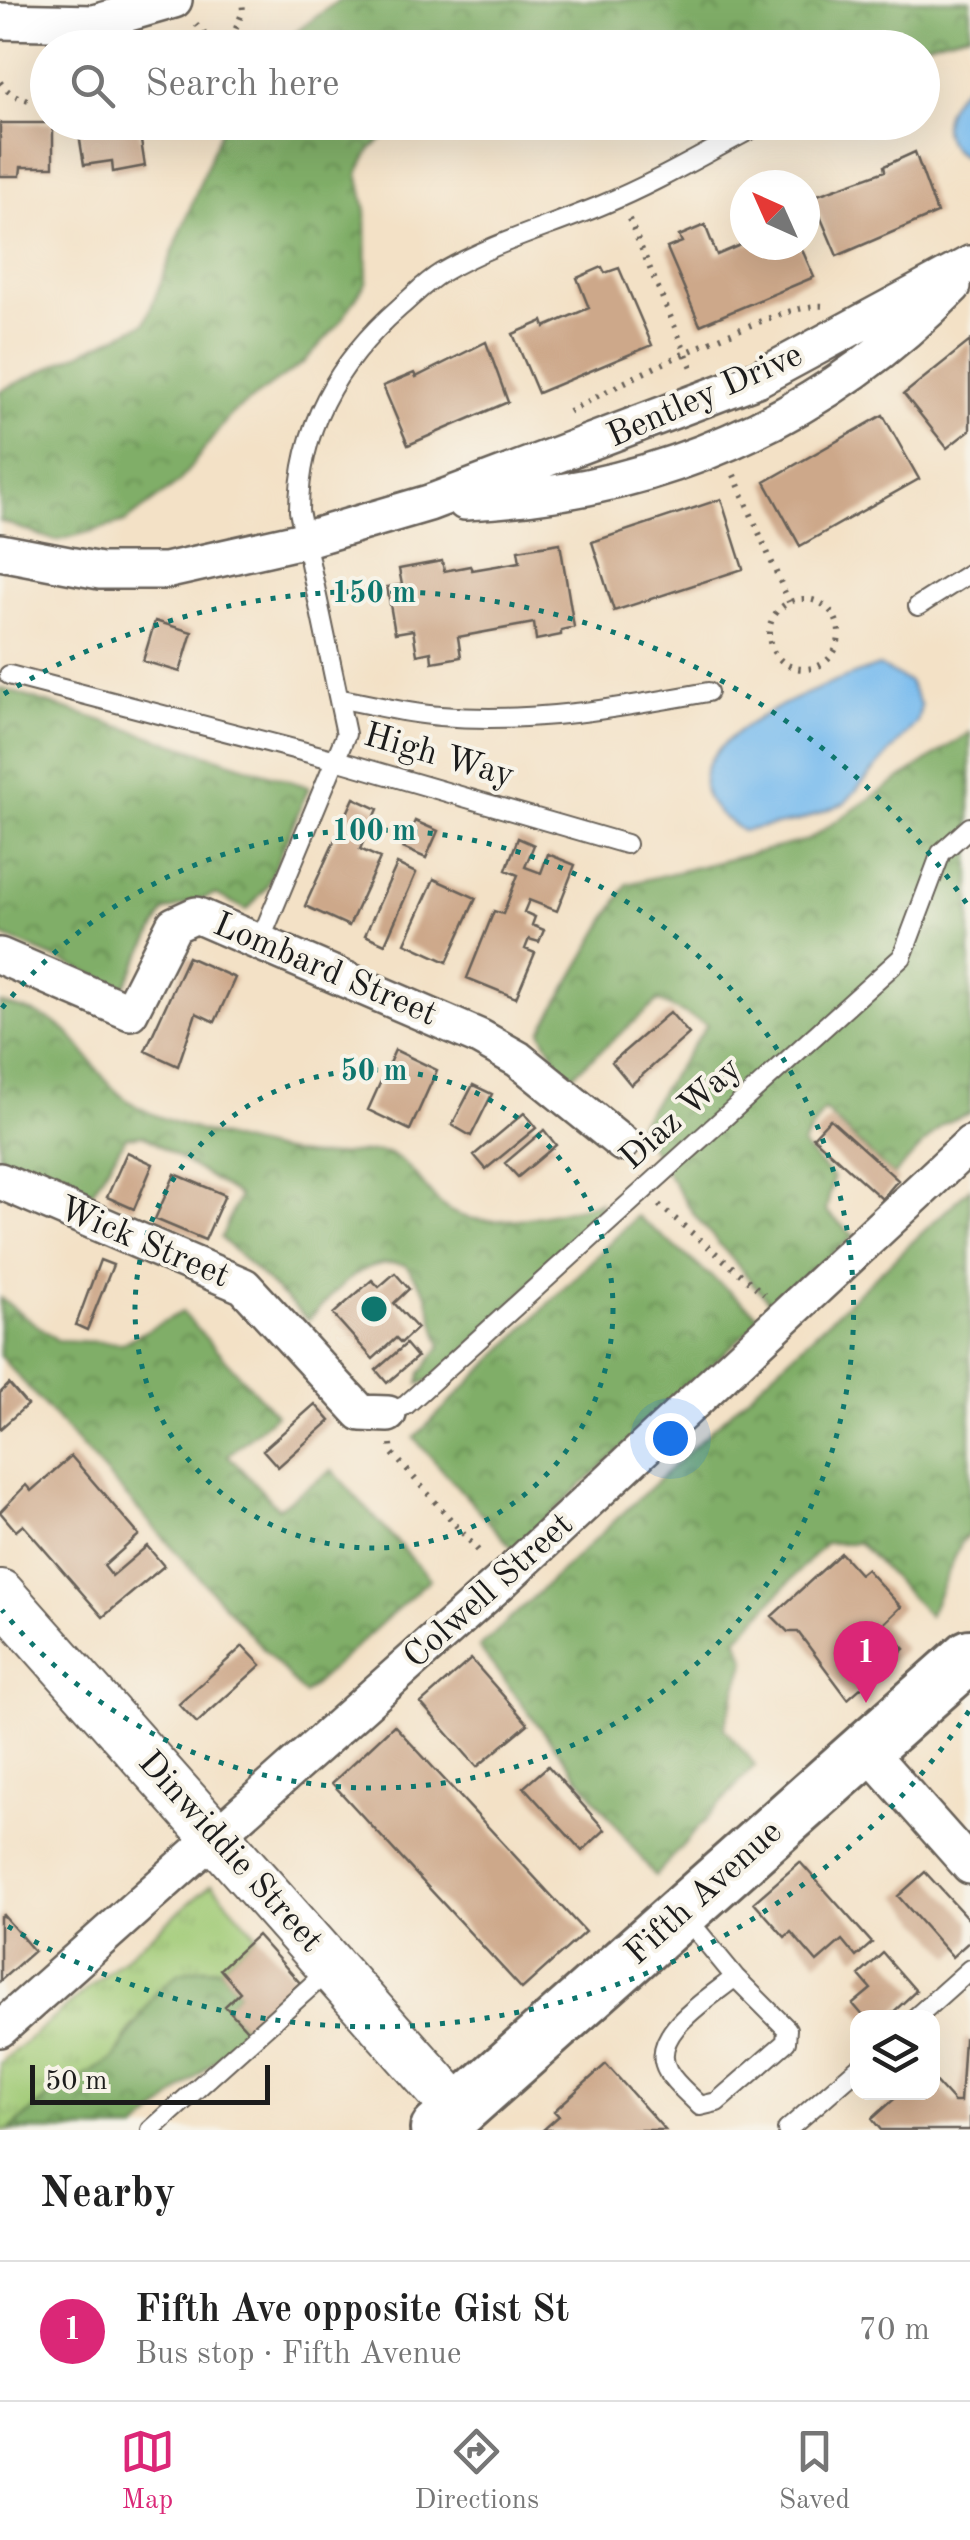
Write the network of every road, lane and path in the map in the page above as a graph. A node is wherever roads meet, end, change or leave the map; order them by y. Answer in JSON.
{"nodes":[{"id":1,"x":242,"y":0,"type":"edge"},
{"id":2,"x":119,"y":8,"type":"edge"},
{"id":3,"x":185,"y":12,"type":"edge"},
{"id":4,"x":0,"y":20,"type":"edge"},
{"id":5,"x":235,"y":30,"type":"edge"},
{"id":6,"x":0,"y":82,"type":"edge"},
{"id":7,"x":30,"y":100,"type":"edge"},
{"id":8,"x":730,"y":140,"type":"edge"},
{"id":9,"x":629,"y":219,"type":"dead end"},
{"id":10,"x":970,"y":267,"type":"edge"},
{"id":11,"x":835,"y":311,"type":"dead end"},
{"id":12,"x":687,"y":354,"type":"junction"},
{"id":13,"x":696,"y":378,"type":"dead end"},
{"id":14,"x":562,"y":416,"type":"dead end"},
{"id":15,"x":732,"y":470,"type":"dead end"},
{"id":16,"x":429,"y":503,"type":"junction"},
{"id":17,"x":303,"y":540,"type":"junction"},
{"id":18,"x":0,"y":552,"type":"edge"},
{"id":19,"x":970,"y":572,"type":"edge"},
{"id":20,"x":789,"y":602,"type":"junction"},
{"id":21,"x":918,"y":606,"type":"dead end"},
{"id":22,"x":9,"y":675,"type":"dead end"},
{"id":23,"x":708,"y":692,"type":"dead end"},
{"id":24,"x":342,"y":699,"type":"junction"},
{"id":25,"x":336,"y":760,"type":"junction"},
{"id":26,"x":970,"y":828,"type":"edge"},
{"id":27,"x":626,"y":844,"type":"dead end"},
{"id":28,"x":260,"y":940,"type":"junction"},
{"id":29,"x":0,"y":956,"type":"edge"},
{"id":30,"x":622,"y":1142,"type":"dead end"},
{"id":31,"x":970,"y":1144,"type":"edge"},
{"id":32,"x":0,"y":1181,"type":"edge"},
{"id":33,"x":643,"y":1192,"type":"junction"},
{"id":34,"x":788,"y":1314,"type":"junction"},
{"id":35,"x":388,"y":1414,"type":"junction"},
{"id":36,"x":504,"y":1580,"type":"junction"},
{"id":37,"x":0,"y":1594,"type":"edge"},
{"id":38,"x":970,"y":1656,"type":"edge"},
{"id":39,"x":866,"y":1749,"type":"junction"},
{"id":40,"x":216,"y":1836,"type":"junction"},
{"id":41,"x":970,"y":1866,"type":"edge"},
{"id":42,"x":682,"y":1912,"type":"junction"},
{"id":43,"x":332,"y":1967,"type":"junction"},
{"id":44,"x":970,"y":1968,"type":"edge"},
{"id":45,"x":735,"y":1977,"type":"junction"},
{"id":46,"x":924,"y":2010,"type":"edge"},
{"id":47,"x":0,"y":2029,"type":"edge"},
{"id":48,"x":850,"y":2075,"type":"edge"},
{"id":49,"x":448,"y":2120,"type":"edge"},
{"id":50,"x":151,"y":2130,"type":"edge"},
{"id":51,"x":788,"y":2130,"type":"edge"}],
"edges":[{"from":1,"to":5,"type":"path"},
{"from":2,"to":3,"type":"street"},
{"from":2,"to":4,"type":"street"},
{"from":6,"to":7,"type":"path"},
{"from":8,"to":17,"type":"lane","name":"High Way"},
{"from":9,"to":12,"type":"path"},
{"from":10,"to":16,"type":"street","name":"Bentley Drive"},
{"from":10,"to":16,"type":"street","name":"Bentley Drive"},
{"from":11,"to":12,"type":"path"},
{"from":12,"to":13,"type":"path"},
{"from":12,"to":14,"type":"path"},
{"from":15,"to":20,"type":"path"},
{"from":16,"to":17,"type":"street","name":"Bentley Drive"},
{"from":17,"to":18,"type":"street","name":"Bentley Drive"},
{"from":17,"to":24,"type":"lane","name":"High Way"},
{"from":19,"to":21,"type":"lane"},
{"from":20,"to":20,"type":"path"},
{"from":22,"to":25,"type":"lane"},
{"from":23,"to":24,"type":"lane"},
{"from":24,"to":25,"type":"lane","name":"High Way"},
{"from":25,"to":27,"type":"lane","name":"High Way"},
{"from":25,"to":28,"type":"lane"},
{"from":26,"to":33,"type":"lane","name":"Diaz Way"},
{"from":28,"to":29,"type":"street","name":"Lombard Street"},
{"from":28,"to":30,"type":"street","name":"Lombard Street"},
{"from":31,"to":34,"type":"street","name":"Colwell Street"},
{"from":32,"to":35,"type":"street","name":"Wick Street"},
{"from":33,"to":34,"type":"path"},
{"from":33,"to":35,"type":"lane","name":"Diaz Way"},
{"from":34,"to":36,"type":"street","name":"Colwell Street"},
{"from":35,"to":36,"type":"path"},
{"from":36,"to":40,"type":"street","name":"Colwell Street"},
{"from":37,"to":40,"type":"street","name":"Dinwiddie Street"},
{"from":38,"to":39,"type":"main road","name":"Fifth Avenue"},
{"from":39,"to":41,"type":"street"},
{"from":39,"to":42,"type":"main road","name":"Fifth Avenue"},
{"from":40,"to":43,"type":"street","name":"Dinwiddie Street"},
{"from":40,"to":47,"type":"street","name":"Colwell Street"},
{"from":42,"to":45,"type":"lane"},
{"from":42,"to":49,"type":"main road","name":"Fifth Avenue"},
{"from":43,"to":49,"type":"street","name":"Dinwiddie Street"},
{"from":43,"to":50,"type":"lane"},
{"from":44,"to":46,"type":"lane"},
{"from":45,"to":45,"type":"lane"},
{"from":48,"to":51,"type":"lane"}]}
